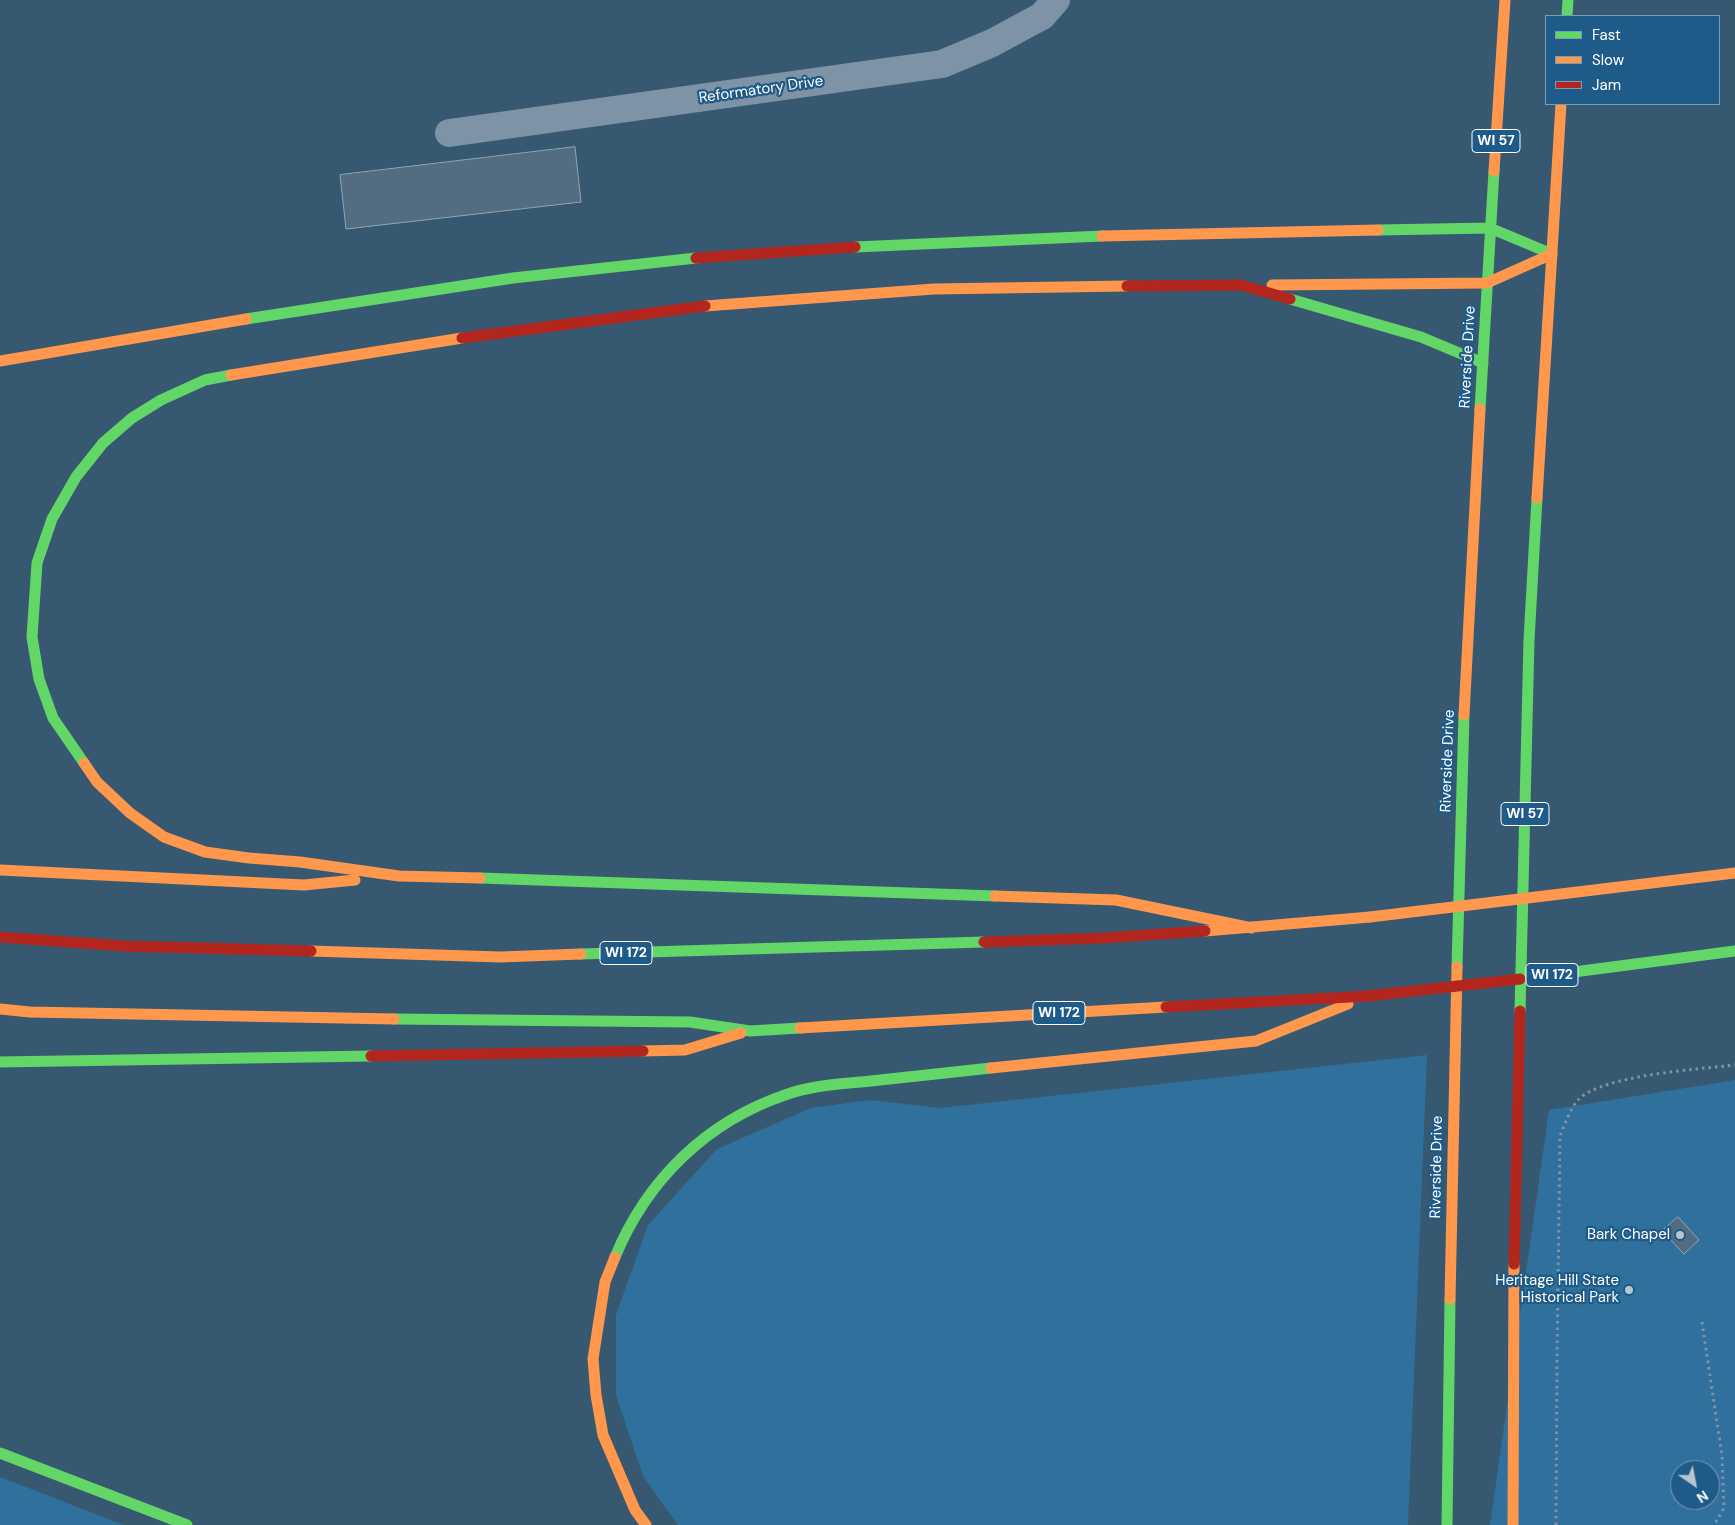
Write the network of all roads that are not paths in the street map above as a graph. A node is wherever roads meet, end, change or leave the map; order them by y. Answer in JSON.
{"nodes":[{"id":1,"x":1056,"y":0,"type":"edge"},
{"id":2,"x":1505,"y":0,"type":"edge"},
{"id":3,"x":1568,"y":0,"type":"edge"},
{"id":4,"x":1567,"y":15,"type":"edge"},
{"id":5,"x":1561,"y":105,"type":"edge"},
{"id":6,"x":449,"y":134,"type":"dead end"},
{"id":7,"x":1490,"y":228,"type":"junction"},
{"id":8,"x":1552,"y":254,"type":"junction"},
{"id":9,"x":1487,"y":283,"type":"junction"},
{"id":10,"x":1240,"y":285,"type":"junction"},
{"id":11,"x":0,"y":360,"type":"edge"},
{"id":12,"x":1483,"y":363,"type":"junction"},
{"id":13,"x":0,"y":870,"type":"edge"},
{"id":14,"x":1735,"y":873,"type":"edge"},
{"id":15,"x":399,"y":876,"type":"junction"},
{"id":16,"x":1252,"y":928,"type":"junction"},
{"id":17,"x":0,"y":936,"type":"edge"},
{"id":18,"x":1735,"y":951,"type":"edge"},
{"id":19,"x":1368,"y":996,"type":"junction"},
{"id":20,"x":0,"y":1009,"type":"edge"},
{"id":21,"x":750,"y":1031,"type":"junction"},
{"id":22,"x":0,"y":1062,"type":"edge"},
{"id":23,"x":0,"y":1454,"type":"edge"},
{"id":24,"x":186,"y":1525,"type":"edge"},
{"id":25,"x":646,"y":1525,"type":"edge"},
{"id":26,"x":1447,"y":1525,"type":"edge"},
{"id":27,"x":1513,"y":1525,"type":"edge"}],
"edges":[{"from":1,"to":6,"type":"street","name":"Reformatory Drive"},
{"from":2,"to":7,"type":"main road","name":"Riverside Drive","number":"WI 57"},
{"from":3,"to":4,"type":"main road"},
{"from":5,"to":8,"type":"main road","number":"WI 57"},
{"from":7,"to":8,"type":"main road"},
{"from":7,"to":9,"type":"main road","name":"Riverside Drive","number":"WI 57"},
{"from":7,"to":11,"type":"main road"},
{"from":8,"to":9,"type":"main road"},
{"from":8,"to":27,"type":"main road","number":"WI 57"},
{"from":9,"to":10,"type":"main road"},
{"from":9,"to":12,"type":"main road","name":"Riverside Drive","number":"WI 57"},
{"from":10,"to":12,"type":"main road"},
{"from":10,"to":15,"type":"main road"},
{"from":12,"to":26,"type":"main road","name":"Riverside Drive","number":"WI 57"},
{"from":13,"to":15,"type":"main road"},
{"from":14,"to":16,"type":"main road","number":"WI 172","bridge":true},
{"from":15,"to":16,"type":"main road"},
{"from":16,"to":17,"type":"main road","number":"WI 172"},
{"from":18,"to":19,"type":"main road","number":"WI 172","bridge":true},
{"from":19,"to":21,"type":"main road","number":"WI 172"},
{"from":19,"to":25,"type":"main road"},
{"from":20,"to":21,"type":"main road","number":"WI 172"},
{"from":21,"to":22,"type":"main road"},
{"from":23,"to":24,"type":"main road"}]}
